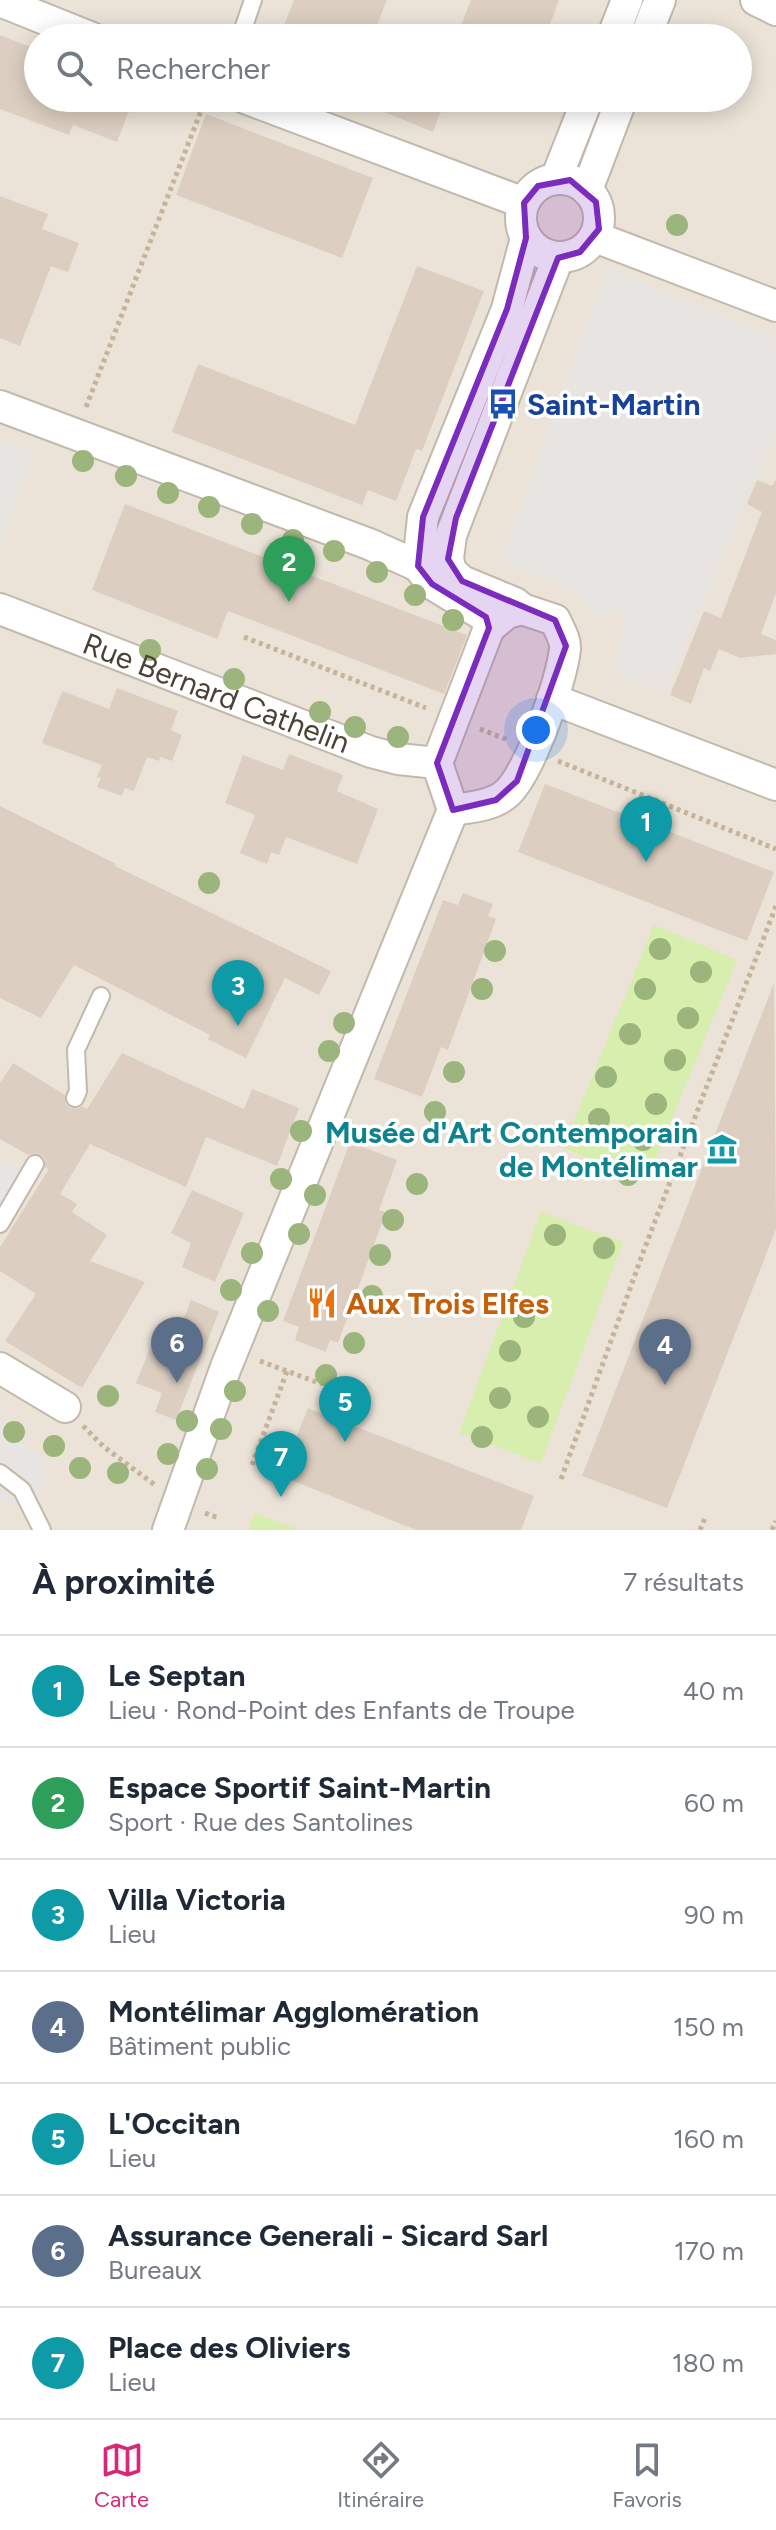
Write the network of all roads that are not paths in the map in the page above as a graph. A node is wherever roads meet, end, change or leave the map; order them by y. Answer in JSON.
{"nodes":[{"id":1,"x":253,"y":0,"type":"edge"},
{"id":2,"x":627,"y":0,"type":"edge"},
{"id":3,"x":660,"y":0,"type":"edge"},
{"id":4,"x":756,"y":0,"type":"edge"},
{"id":5,"x":0,"y":1,"type":"edge"},
{"id":6,"x":776,"y":10,"type":"edge"},
{"id":7,"x":57,"y":24,"type":"edge"},
{"id":8,"x":245,"y":24,"type":"edge"},
{"id":9,"x":618,"y":24,"type":"edge"},
{"id":10,"x":651,"y":24,"type":"edge"},
{"id":11,"x":282,"y":112,"type":"edge"},
{"id":12,"x":582,"y":112,"type":"edge"},
{"id":13,"x":617,"y":112,"type":"edge"},
{"id":14,"x":556,"y":179,"type":"junction"},
{"id":15,"x":587,"y":190,"type":"junction"},
{"id":16,"x":524,"y":203,"type":"junction"},
{"id":17,"x":595,"y":237,"type":"junction"},
{"id":18,"x":526,"y":238,"type":"junction"},
{"id":19,"x":558,"y":258,"type":"junction"},
{"id":20,"x":776,"y":306,"type":"edge"},
{"id":21,"x":0,"y":406,"type":"edge"},
{"id":22,"x":418,"y":566,"type":"junction"},
{"id":23,"x":0,"y":609,"type":"edge"},
{"id":24,"x":522,"y":609,"type":"junction"},
{"id":25,"x":489,"y":628,"type":"junction"},
{"id":26,"x":552,"y":699,"type":"junction"},
{"id":27,"x":437,"y":763,"type":"junction"},
{"id":28,"x":776,"y":785,"type":"edge"},
{"id":29,"x":453,"y":810,"type":"junction"},
{"id":30,"x":101,"y":996,"type":"dead end"},
{"id":31,"x":75,"y":1098,"type":"dead end"},
{"id":32,"x":35,"y":1164,"type":"dead end"},
{"id":33,"x":0,"y":1224,"type":"edge"},
{"id":34,"x":0,"y":1368,"type":"edge"},
{"id":35,"x":65,"y":1407,"type":"road end"},
{"id":36,"x":0,"y":1473,"type":"edge"},
{"id":37,"x":169,"y":1518,"type":"edge"},
{"id":38,"x":42,"y":1530,"type":"edge"}],
"edges":[{"from":1,"to":8,"type":"lane"},
{"from":2,"to":9,"type":"street"},
{"from":3,"to":10,"type":"street"},
{"from":4,"to":6,"type":"street"},
{"from":5,"to":7,"type":"street"},
{"from":11,"to":16,"type":"street"},
{"from":12,"to":14,"type":"street"},
{"from":13,"to":15,"type":"street"},
{"from":14,"to":15,"type":"street"},
{"from":14,"to":16,"type":"street"},
{"from":15,"to":17,"type":"street"},
{"from":16,"to":18,"type":"street"},
{"from":17,"to":19,"type":"street"},
{"from":17,"to":20,"type":"street"},
{"from":18,"to":19,"type":"street"},
{"from":18,"to":22,"type":"street"},
{"from":19,"to":24,"type":"street"},
{"from":21,"to":22,"type":"street"},
{"from":22,"to":25,"type":"street"},
{"from":23,"to":27,"type":"street","name":"Rue Bernard Cathelin"},
{"from":24,"to":25,"type":"street"},
{"from":24,"to":26,"type":"street"},
{"from":25,"to":27,"type":"street"},
{"from":26,"to":28,"type":"street"},
{"from":26,"to":29,"type":"street"},
{"from":27,"to":29,"type":"street"},
{"from":29,"to":37,"type":"street"},
{"from":30,"to":31,"type":"lane"},
{"from":32,"to":33,"type":"lane"},
{"from":34,"to":35,"type":"street"},
{"from":36,"to":38,"type":"lane"}]}
